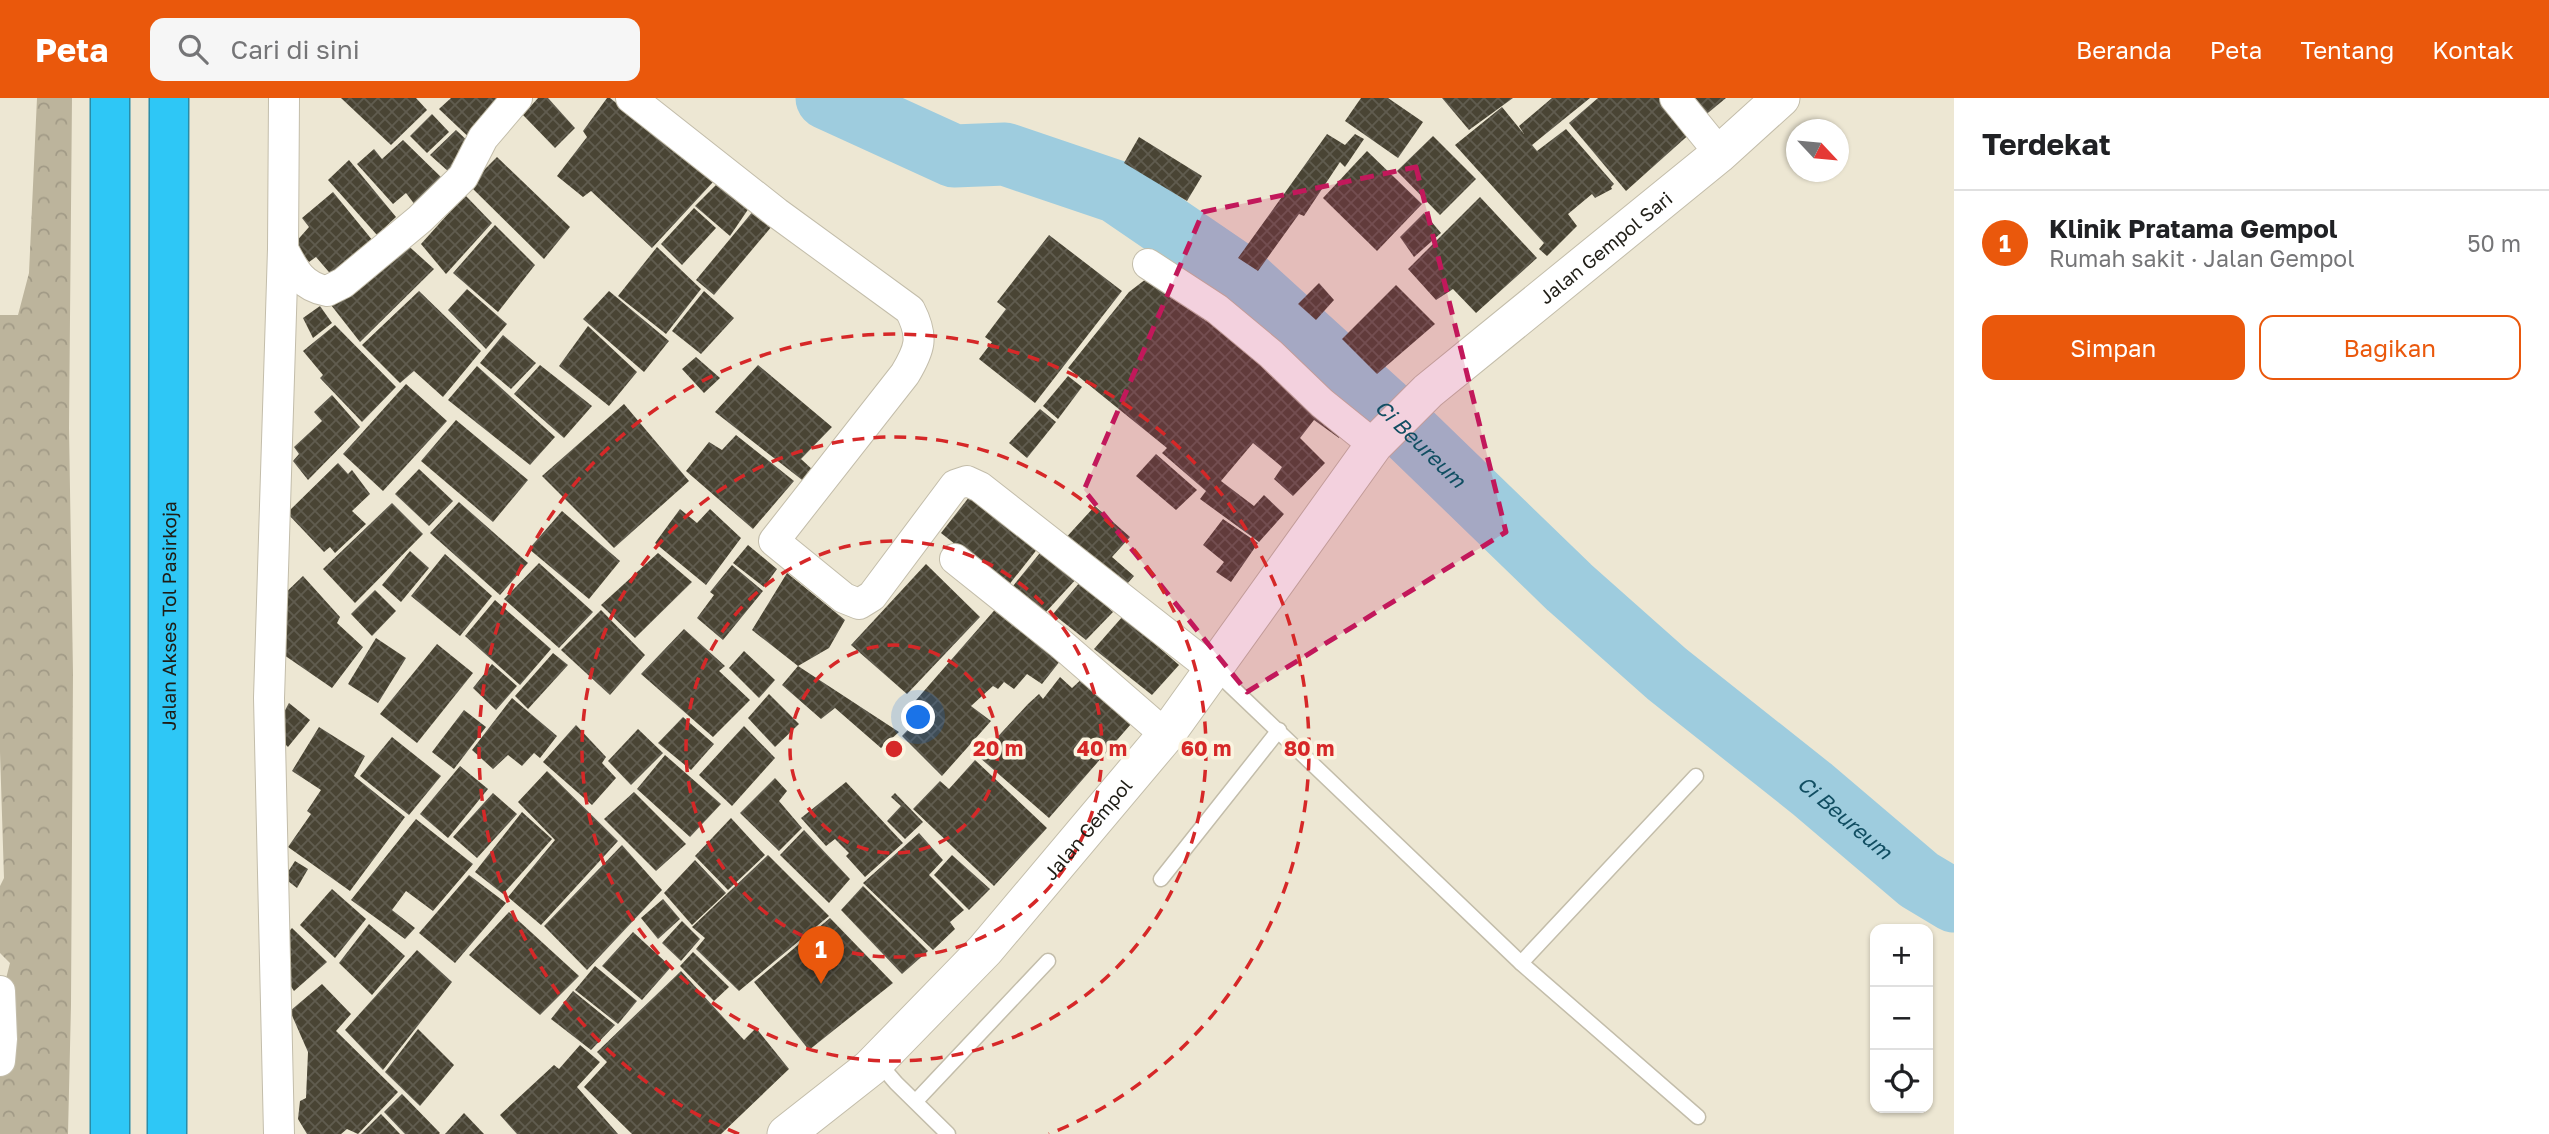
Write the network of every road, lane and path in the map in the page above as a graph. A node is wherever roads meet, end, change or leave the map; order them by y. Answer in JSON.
{"nodes":[{"id":1,"x":110,"y":98,"type":"edge"},
{"id":2,"x":169,"y":98,"type":"edge"},
{"id":3,"x":284,"y":98,"type":"edge"},
{"id":4,"x":517,"y":98,"type":"edge"},
{"id":5,"x":631,"y":98,"type":"edge"},
{"id":6,"x":1675,"y":98,"type":"edge"},
{"id":7,"x":1781,"y":98,"type":"edge"},
{"id":8,"x":1718,"y":155,"type":"junction"},
{"id":9,"x":283,"y":249,"type":"junction"},
{"id":10,"x":1148,"y":264,"type":"dead end"},
{"id":11,"x":1428,"y":391,"type":"joint"},
{"id":12,"x":1374,"y":445,"type":"junction"},
{"id":13,"x":955,"y":559,"type":"dead end"},
{"id":14,"x":1212,"y":669,"type":"junction"},
{"id":15,"x":1279,"y":730,"type":"junction"},
{"id":16,"x":1166,"y":735,"type":"junction"},
{"id":17,"x":1696,"y":776,"type":"dead end"},
{"id":18,"x":1161,"y":878,"type":"dead end"},
{"id":19,"x":1048,"y":961,"type":"dead end"},
{"id":20,"x":1521,"y":963,"type":"junction"},
{"id":21,"x":0,"y":991,"type":"edge"},
{"id":22,"x":877,"y":1060,"type":"junction"},
{"id":23,"x":0,"y":1061,"type":"edge"},
{"id":24,"x":916,"y":1101,"type":"junction"},
{"id":25,"x":1698,"y":1117,"type":"dead end"},
{"id":26,"x":110,"y":1134,"type":"edge"},
{"id":27,"x":167,"y":1134,"type":"edge"},
{"id":28,"x":279,"y":1134,"type":"edge"},
{"id":29,"x":786,"y":1134,"type":"edge"},
{"id":30,"x":948,"y":1134,"type":"edge"}],
"edges":[{"from":1,"to":26,"type":"highway"},
{"from":2,"to":27,"type":"highway","name":"Jalan Akses Tol Pasirkoja"},
{"from":3,"to":9,"type":"street"},
{"from":4,"to":9,"type":"street"},
{"from":5,"to":14,"type":"street"},
{"from":6,"to":8,"type":"street"},
{"from":7,"to":8,"type":"street","name":"Jalan Gempol Sari"},
{"from":8,"to":11,"type":"street","name":"Jalan Gempol Sari"},
{"from":9,"to":28,"type":"street"},
{"from":10,"to":12,"type":"street"},
{"from":11,"to":12,"type":"street","name":"Jalan Gempol"},
{"from":12,"to":14,"type":"street","name":"Jalan Gempol"},
{"from":13,"to":16,"type":"street"},
{"from":14,"to":15,"type":"lane"},
{"from":14,"to":16,"type":"street","name":"Jalan Gempol"},
{"from":15,"to":18,"type":"lane"},
{"from":15,"to":20,"type":"lane"},
{"from":16,"to":22,"type":"street","name":"Jalan Gempol"},
{"from":17,"to":20,"type":"lane"},
{"from":19,"to":24,"type":"lane"},
{"from":20,"to":25,"type":"lane"},
{"from":21,"to":23,"type":"street"},
{"from":22,"to":24,"type":"lane"},
{"from":22,"to":29,"type":"street","name":"Jalan Gempol"},
{"from":24,"to":30,"type":"lane"}]}
